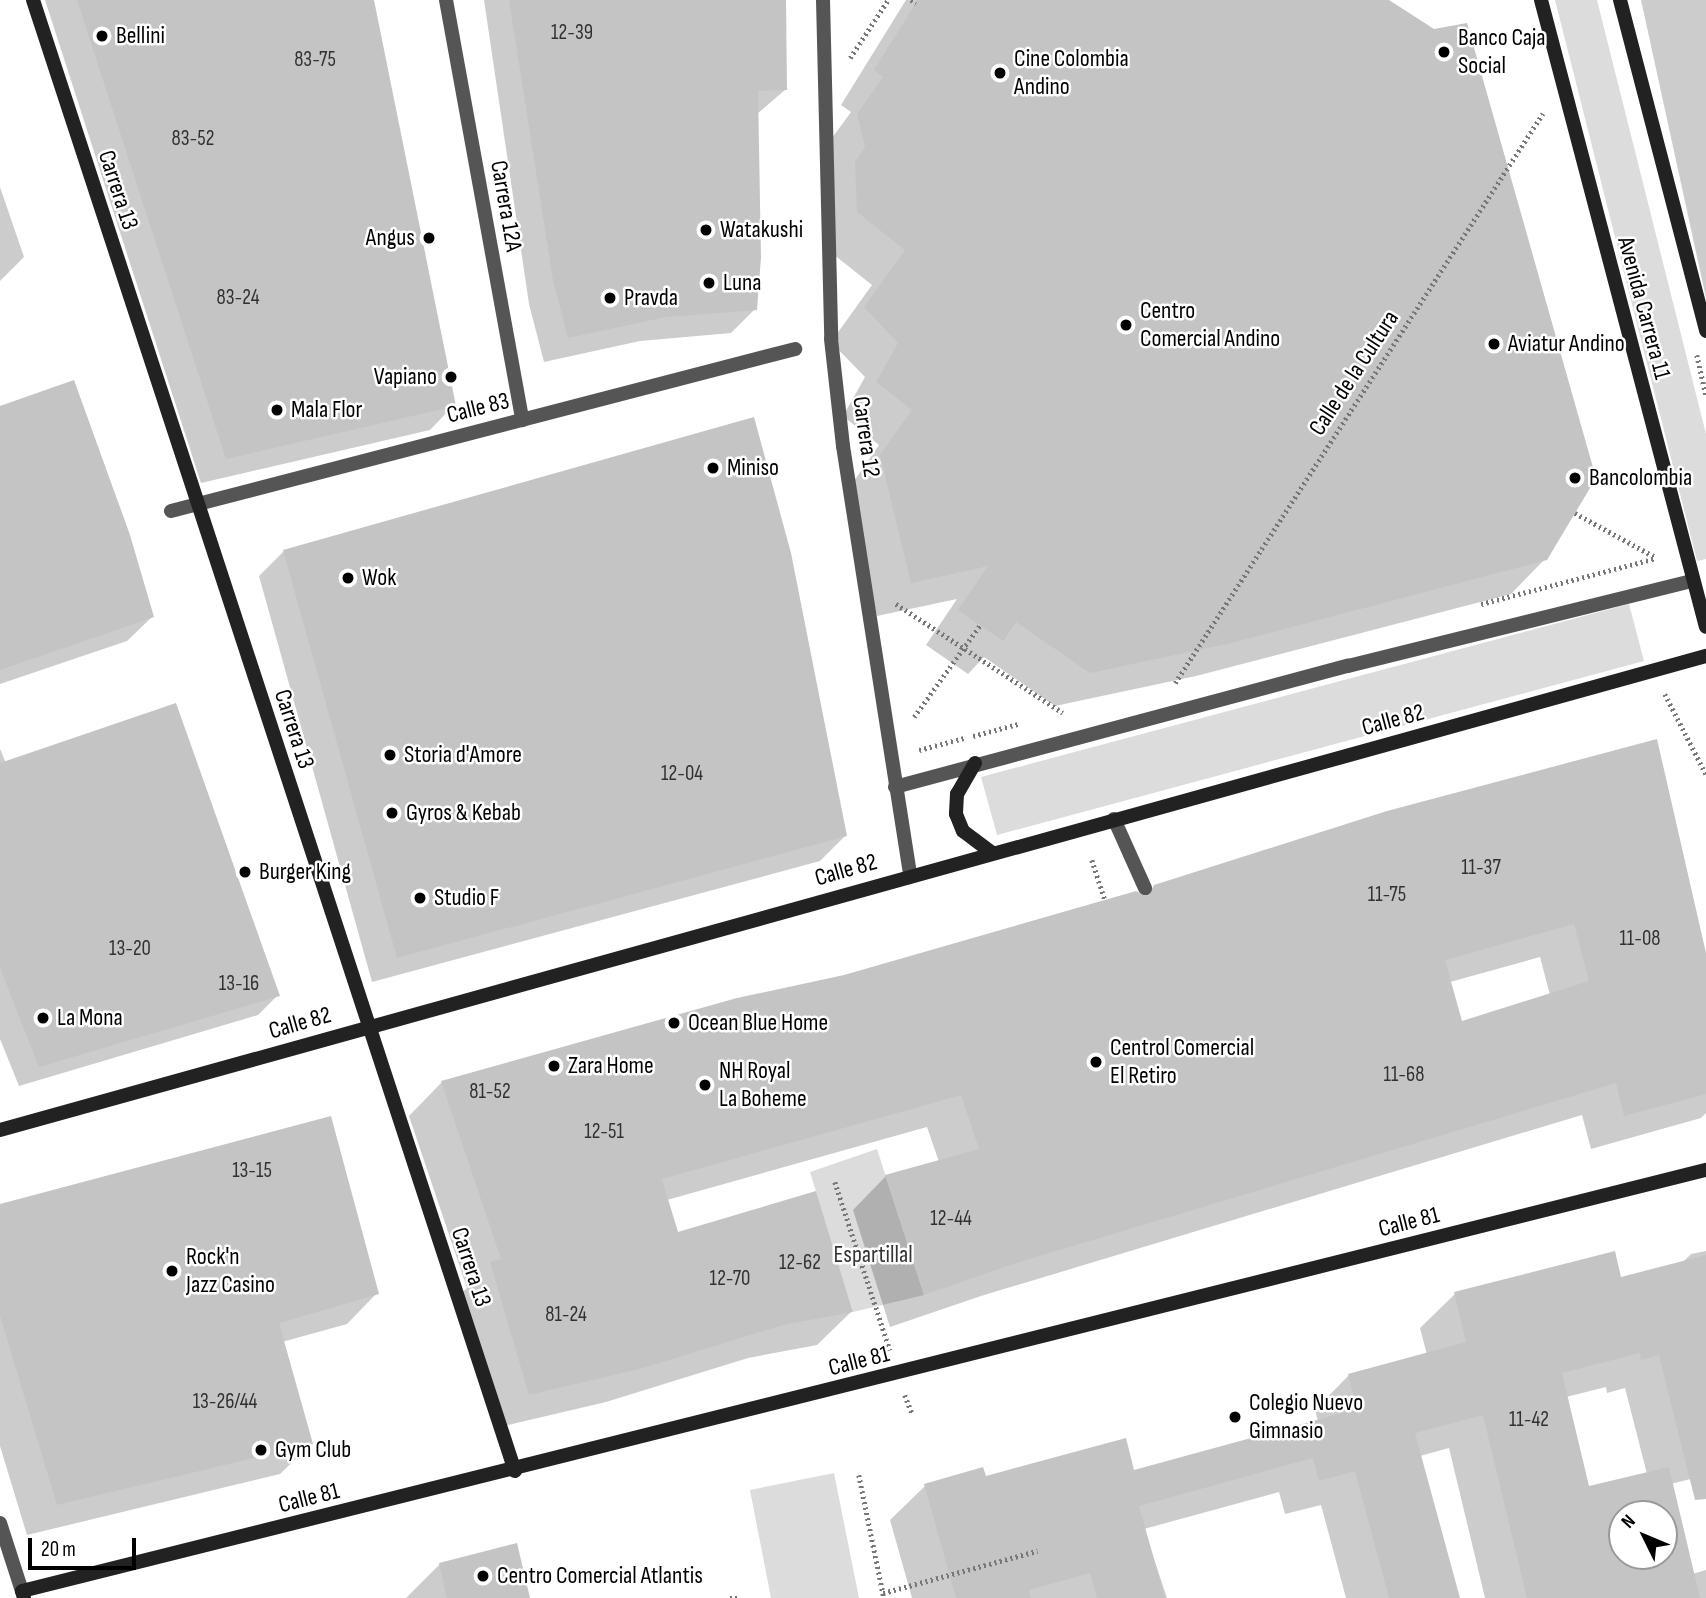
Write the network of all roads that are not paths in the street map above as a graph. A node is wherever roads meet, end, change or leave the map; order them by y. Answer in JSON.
{"nodes":[{"id":1,"x":33,"y":0,"type":"edge"},
{"id":2,"x":446,"y":0,"type":"edge"},
{"id":3,"x":823,"y":0,"type":"edge"},
{"id":4,"x":1541,"y":0,"type":"edge"},
{"id":5,"x":1620,"y":0,"type":"edge"},
{"id":6,"x":1706,"y":331,"type":"edge"},
{"id":7,"x":795,"y":349,"type":"dead end"},
{"id":8,"x":522,"y":420,"type":"junction"},
{"id":9,"x":196,"y":504,"type":"junction"},
{"id":10,"x":171,"y":510,"type":"dead end"},
{"id":11,"x":1691,"y":580,"type":"junction"},
{"id":12,"x":1706,"y":627,"type":"edge"},
{"id":13,"x":1706,"y":656,"type":"edge"},
{"id":14,"x":975,"y":763,"type":"junction"},
{"id":15,"x":895,"y":787,"type":"junction"},
{"id":16,"x":1114,"y":820,"type":"junction"},
{"id":17,"x":992,"y":853,"type":"junction"},
{"id":18,"x":910,"y":876,"type":"junction"},
{"id":19,"x":1145,"y":888,"type":"dead end"},
{"id":20,"x":368,"y":1027,"type":"junction"},
{"id":21,"x":0,"y":1130,"type":"edge"},
{"id":22,"x":1706,"y":1170,"type":"edge"},
{"id":23,"x":515,"y":1471,"type":"junction"},
{"id":24,"x":0,"y":1523,"type":"edge"},
{"id":25,"x":23,"y":1594,"type":"edge"}],
"edges":[{"from":1,"to":9,"type":"street","name":"Carrera 13"},
{"from":2,"to":8,"type":"street","name":"Carrera 12A"},
{"from":3,"to":15,"type":"street","name":"Carrera 12"},
{"from":4,"to":11,"type":"street","name":"Avenida Carrera 11"},
{"from":5,"to":6,"type":"street"},
{"from":7,"to":8,"type":"street","name":"Calle 83"},
{"from":8,"to":9,"type":"street","name":"Calle 83"},
{"from":9,"to":10,"type":"street","name":"Calle 83"},
{"from":9,"to":20,"type":"street","name":"Carrera 13"},
{"from":11,"to":12,"type":"street","name":"Avenida Carrera 11"},
{"from":11,"to":14,"type":"street"},
{"from":13,"to":16,"type":"street","name":"Calle 82"},
{"from":14,"to":15,"type":"street"},
{"from":14,"to":17,"type":"street"},
{"from":15,"to":18,"type":"street","name":"Carrera 12"},
{"from":16,"to":17,"type":"street","name":"Calle 82"},
{"from":16,"to":19,"type":"street"},
{"from":17,"to":18,"type":"street","name":"Calle 82"},
{"from":18,"to":20,"type":"street","name":"Calle 82"},
{"from":20,"to":21,"type":"street","name":"Calle 82"},
{"from":20,"to":23,"type":"street","name":"Carrera 13"},
{"from":22,"to":23,"type":"street","name":"Calle 81"},
{"from":23,"to":25,"type":"street","name":"Calle 81"},
{"from":24,"to":25,"type":"street"}]}
